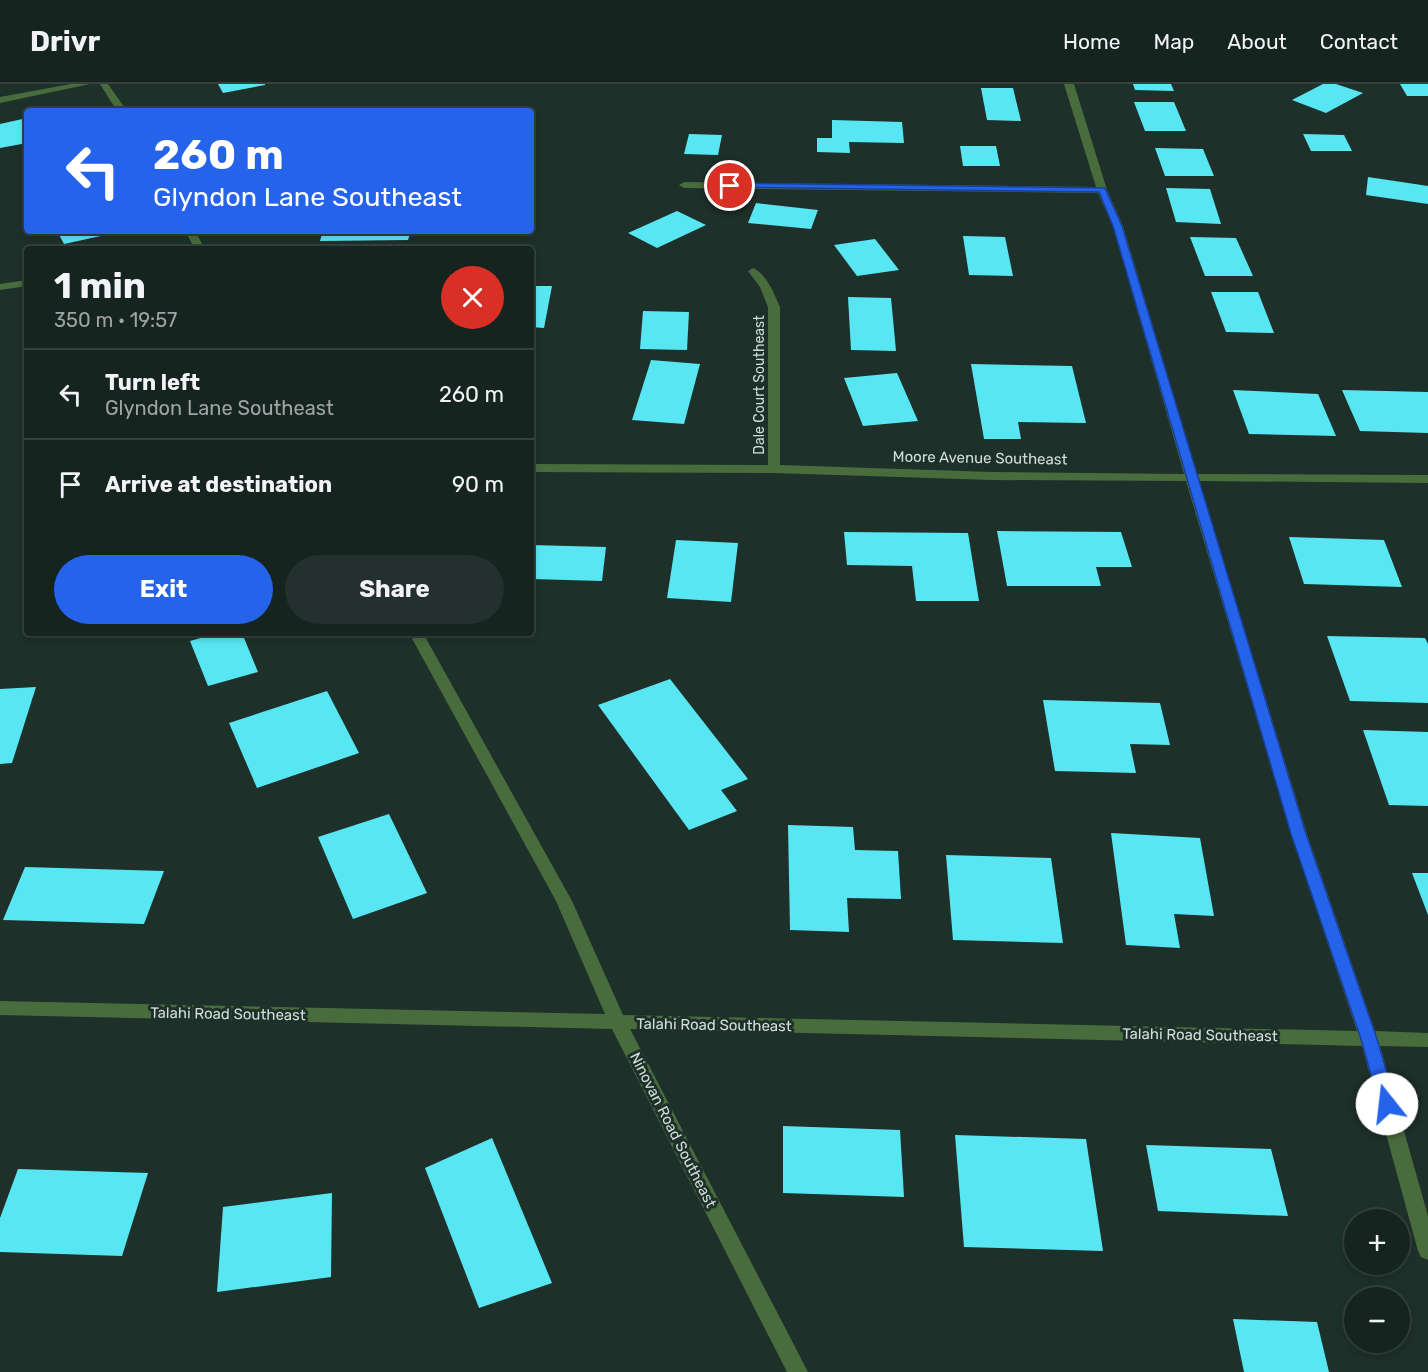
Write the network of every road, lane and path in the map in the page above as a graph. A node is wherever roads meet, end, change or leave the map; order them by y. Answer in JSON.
{"nodes":[{"id":1,"x":86,"y":84,"type":"edge"},
{"id":2,"x":104,"y":84,"type":"edge"},
{"id":3,"x":1069,"y":84,"type":"edge"},
{"id":4,"x":0,"y":100,"type":"edge"},
{"id":5,"x":120,"y":108,"type":"edge"},
{"id":6,"x":684,"y":185,"type":"dead end"},
{"id":7,"x":1102,"y":190,"type":"junction"},
{"id":8,"x":753,"y":271,"type":"dead end"},
{"id":9,"x":24,"y":283,"type":"edge"},
{"id":10,"x":0,"y":287,"type":"edge"},
{"id":11,"x":534,"y":468,"type":"edge"},
{"id":12,"x":774,"y":469,"type":"junction"},
{"id":13,"x":1192,"y":478,"type":"junction"},
{"id":14,"x":1428,"y":479,"type":"edge"},
{"id":15,"x":418,"y":636,"type":"edge"},
{"id":16,"x":0,"y":1008,"type":"edge"},
{"id":17,"x":618,"y":1023,"type":"junction"},
{"id":18,"x":1369,"y":1039,"type":"junction"},
{"id":19,"x":1428,"y":1040,"type":"edge"},
{"id":20,"x":1428,"y":1251,"type":"edge"},
{"id":21,"x":798,"y":1372,"type":"edge"}],
"edges":[{"from":1,"to":4,"type":"street"},
{"from":2,"to":5,"type":"street"},
{"from":3,"to":7,"type":"street"},
{"from":6,"to":7,"type":"street"},
{"from":7,"to":13,"type":"street"},
{"from":8,"to":12,"type":"street","name":"Dale Court Southeast"},
{"from":9,"to":10,"type":"street"},
{"from":11,"to":12,"type":"street","name":"Moore Avenue Southeast"},
{"from":12,"to":13,"type":"street","name":"Moore Avenue Southeast"},
{"from":13,"to":14,"type":"street","name":"Moore Avenue Southeast"},
{"from":13,"to":18,"type":"street"},
{"from":15,"to":17,"type":"street","name":"Ninovan Road Southeast"},
{"from":16,"to":17,"type":"street","name":"Talahi Road Southeast"},
{"from":17,"to":18,"type":"street","name":"Talahi Road Southeast"},
{"from":17,"to":21,"type":"street","name":"Ninovan Road Southeast"},
{"from":18,"to":19,"type":"street","name":"Talahi Road Southeast"},
{"from":18,"to":20,"type":"street"}]}
